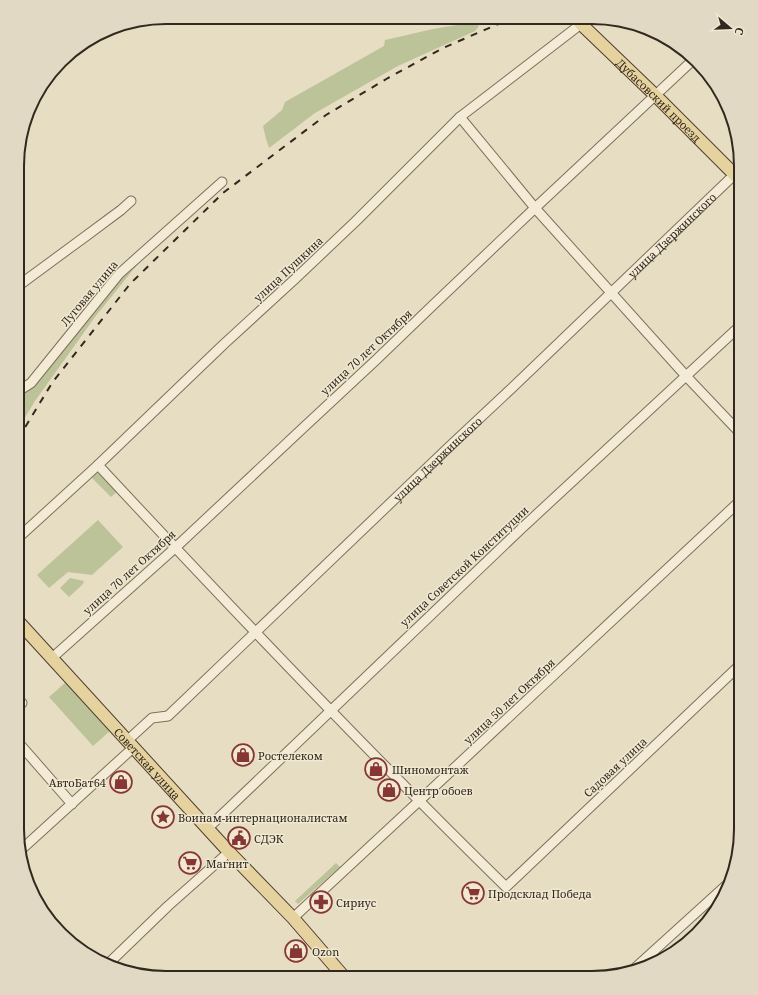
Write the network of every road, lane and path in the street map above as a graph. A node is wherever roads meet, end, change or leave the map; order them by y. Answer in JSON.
{"nodes":[{"id":1,"x":578,"y":24,"type":"edge"},
{"id":2,"x":587,"y":24,"type":"edge"},
{"id":3,"x":690,"y":63,"type":"edge"},
{"id":4,"x":655,"y":95,"type":"junction"},
{"id":5,"x":460,"y":116,"type":"junction"},
{"id":6,"x":734,"y":169,"type":"edge"},
{"id":7,"x":734,"y":179,"type":"edge"},
{"id":8,"x":222,"y":182,"type":"dead end"},
{"id":9,"x":130,"y":201,"type":"dead end"},
{"id":10,"x":535,"y":208,"type":"junction"},
{"id":11,"x":24,"y":282,"type":"edge"},
{"id":12,"x":612,"y":293,"type":"junction"},
{"id":13,"x":734,"y":331,"type":"edge"},
{"id":14,"x":686,"y":376,"type":"junction"},
{"id":15,"x":24,"y":388,"type":"edge"},
{"id":16,"x":734,"y":427,"type":"edge"},
{"id":17,"x":98,"y":465,"type":"junction"},
{"id":18,"x":734,"y":507,"type":"edge"},
{"id":19,"x":24,"y":533,"type":"edge"},
{"id":20,"x":175,"y":548,"type":"junction"},
{"id":21,"x":24,"y":628,"type":"edge"},
{"id":22,"x":255,"y":632,"type":"junction"},
{"id":23,"x":52,"y":658,"type":"junction"},
{"id":24,"x":734,"y":671,"type":"edge"},
{"id":25,"x":330,"y":710,"type":"junction"},
{"id":26,"x":131,"y":743,"type":"junction"},
{"id":27,"x":24,"y":749,"type":"edge"},
{"id":28,"x":419,"y":801,"type":"junction"},
{"id":29,"x":72,"y":804,"type":"junction"},
{"id":30,"x":208,"y":828,"type":"junction"},
{"id":31,"x":25,"y":846,"type":"edge"},
{"id":32,"x":229,"y":852,"type":"junction"},
{"id":33,"x":719,"y":892,"type":"edge"},
{"id":34,"x":293,"y":918,"type":"junction"},
{"id":35,"x":112,"y":960,"type":"edge"},
{"id":36,"x":644,"y":961,"type":"edge"},
{"id":37,"x":339,"y":971,"type":"edge"}],
"edges":[{"from":1,"to":5,"type":"street","name":"улица Пушкина"},
{"from":2,"to":4,"type":"main road","name":"Дубасовский проезд"},
{"from":3,"to":4,"type":"street","name":"улица 70 лет Октября"},
{"from":4,"to":6,"type":"main road","name":"Дубасовский проезд"},
{"from":4,"to":10,"type":"street","name":"улица 70 лет Октября"},
{"from":5,"to":10,"type":"street"},
{"from":5,"to":17,"type":"street","name":"улица Пушкина"},
{"from":7,"to":12,"type":"street","name":"улица Дзержинского"},
{"from":8,"to":15,"type":"street","name":"Луговая улица"},
{"from":9,"to":11,"type":"street"},
{"from":10,"to":12,"type":"street"},
{"from":10,"to":20,"type":"street","name":"улица 70 лет Октября"},
{"from":12,"to":14,"type":"street"},
{"from":12,"to":22,"type":"street","name":"улица Дзержинского"},
{"from":13,"to":14,"type":"street","name":"улица Советской Конституции"},
{"from":14,"to":16,"type":"street"},
{"from":14,"to":25,"type":"street","name":"улица Советской Конституции"},
{"from":17,"to":19,"type":"street","name":"улица Пушкина"},
{"from":17,"to":20,"type":"street"},
{"from":18,"to":28,"type":"street","name":"улица 50 лет Октября"},
{"from":20,"to":22,"type":"street"},
{"from":20,"to":23,"type":"street","name":"улица 70 лет Октября"},
{"from":21,"to":23,"type":"main road","name":"Советская улица"},
{"from":22,"to":25,"type":"street"},
{"from":22,"to":26,"type":"street","name":"улица Дзержинского"},
{"from":23,"to":26,"type":"main road","name":"Советская улица"},
{"from":24,"to":28,"type":"street","name":"Садовая улица"},
{"from":25,"to":28,"type":"street"},
{"from":25,"to":30,"type":"street","name":"улица Советской Конституции"},
{"from":26,"to":29,"type":"street","name":"улица Дзержинского"},
{"from":26,"to":30,"type":"main road","name":"Советская улица"},
{"from":27,"to":29,"type":"street"},
{"from":28,"to":34,"type":"street","name":"улица 50 лет Октября"},
{"from":29,"to":31,"type":"street","name":"улица Дзержинского"},
{"from":30,"to":32,"type":"main road","name":"Советская улица"},
{"from":32,"to":34,"type":"main road","name":"Советская улица"},
{"from":32,"to":35,"type":"street"},
{"from":33,"to":36,"type":"street"},
{"from":34,"to":37,"type":"main road","name":"Советская улица"}]}
